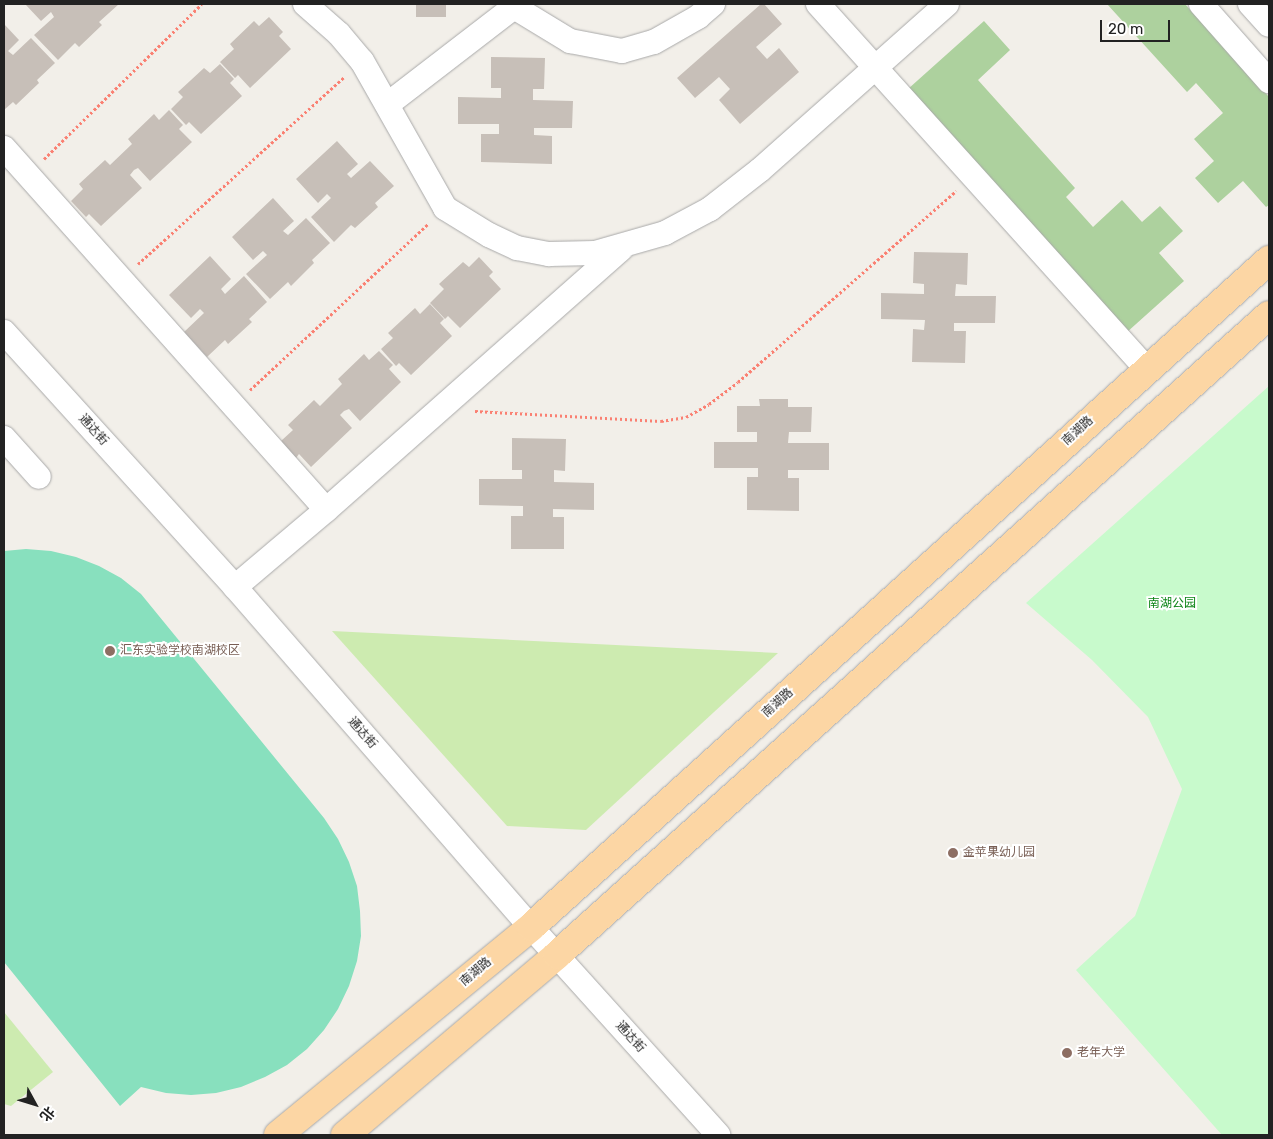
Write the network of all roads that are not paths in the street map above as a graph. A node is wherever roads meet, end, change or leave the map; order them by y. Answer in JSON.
{"nodes":[{"id":1,"x":306,"y":4,"type":"edge"},
{"id":2,"x":714,"y":4,"type":"edge"},
{"id":3,"x":818,"y":4,"type":"edge"},
{"id":4,"x":946,"y":4,"type":"edge"},
{"id":5,"x":1201,"y":4,"type":"edge"},
{"id":6,"x":1250,"y":4,"type":"edge"},
{"id":7,"x":513,"y":6,"type":"edge"},
{"id":8,"x":1269,"y":25,"type":"edge"},
{"id":9,"x":876,"y":66,"type":"junction"},
{"id":10,"x":1269,"y":81,"type":"edge"},
{"id":11,"x":388,"y":104,"type":"junction"},
{"id":12,"x":4,"y":148,"type":"edge"},
{"id":13,"x":626,"y":244,"type":"junction"},
{"id":14,"x":549,"y":254,"type":"junction"},
{"id":15,"x":1269,"y":260,"type":"edge"},
{"id":16,"x":570,"y":294,"type":"junction"},
{"id":17,"x":1269,"y":315,"type":"edge"},
{"id":18,"x":4,"y":332,"type":"edge"},
{"id":19,"x":1147,"y":369,"type":"junction"},
{"id":20,"x":4,"y":438,"type":"edge"},
{"id":21,"x":40,"y":477,"type":"dead end"},
{"id":22,"x":326,"y":510,"type":"junction"},
{"id":23,"x":235,"y":587,"type":"junction"},
{"id":24,"x":531,"y":927,"type":"junction"},
{"id":25,"x":556,"y":956,"type":"junction"},
{"id":26,"x":278,"y":1135,"type":"edge"},
{"id":27,"x":345,"y":1135,"type":"edge"},
{"id":28,"x":718,"y":1135,"type":"edge"}],
"edges":[{"from":1,"to":11,"type":"street"},
{"from":2,"to":7,"type":"street"},
{"from":3,"to":9,"type":"street"},
{"from":4,"to":9,"type":"street"},
{"from":5,"to":10,"type":"street"},
{"from":6,"to":8,"type":"street"},
{"from":7,"to":11,"type":"street"},
{"from":9,"to":13,"type":"street"},
{"from":9,"to":19,"type":"street"},
{"from":11,"to":14,"type":"street"},
{"from":12,"to":22,"type":"street"},
{"from":13,"to":14,"type":"street"},
{"from":13,"to":16,"type":"street"},
{"from":14,"to":16,"type":"street"},
{"from":15,"to":19,"type":"main road","name":"南湖路"},
{"from":16,"to":22,"type":"street"},
{"from":17,"to":25,"type":"main road"},
{"from":18,"to":23,"type":"street","name":"通达街"},
{"from":19,"to":24,"type":"main road","name":"南湖路"},
{"from":20,"to":21,"type":"street"},
{"from":22,"to":23,"type":"street"},
{"from":23,"to":24,"type":"street","name":"通达街"},
{"from":24,"to":25,"type":"street","name":"通达街"},
{"from":24,"to":26,"type":"main road","name":"南湖路"},
{"from":25,"to":27,"type":"main road"},
{"from":25,"to":28,"type":"street","name":"通达街"}]}
